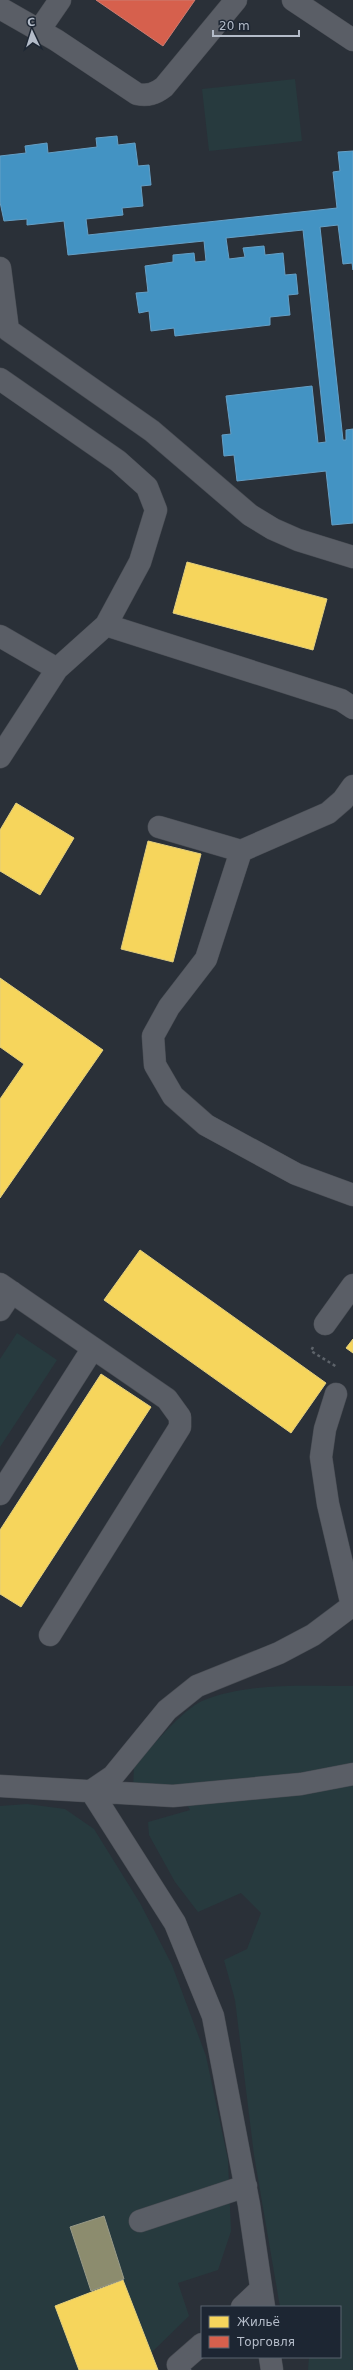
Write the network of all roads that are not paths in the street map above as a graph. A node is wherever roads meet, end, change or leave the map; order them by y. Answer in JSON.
{"nodes":[{"id":1,"x":60,"y":0,"type":"edge"},
{"id":2,"x":236,"y":0,"type":"edge"},
{"id":3,"x":293,"y":0,"type":"edge"},
{"id":4,"x":0,"y":8,"type":"edge"},
{"id":5,"x":38,"y":32,"type":"junction"},
{"id":6,"x":353,"y":40,"type":"edge"},
{"id":7,"x":0,"y":268,"type":"edge"},
{"id":8,"x":0,"y":379,"type":"edge"},
{"id":9,"x":353,"y":558,"type":"edge"},
{"id":10,"x":106,"y":624,"type":"junction"},
{"id":11,"x":0,"y":636,"type":"edge"},
{"id":12,"x":56,"y":669,"type":"junction"},
{"id":13,"x":353,"y":708,"type":"edge"},
{"id":14,"x":0,"y":757,"type":"edge"},
{"id":15,"x":353,"y":786,"type":"edge"},
{"id":16,"x":158,"y":828,"type":"dead end"},
{"id":17,"x":241,"y":851,"type":"junction"},
{"id":18,"x":353,"y":1195,"type":"edge"},
{"id":19,"x":353,"y":1285,"type":"edge"},
{"id":20,"x":6,"y":1288,"type":"edge"},
{"id":21,"x":0,"y":1310,"type":"edge"},
{"id":22,"x":324,"y":1324,"type":"road end"},
{"id":23,"x":93,"y":1348,"type":"junction"},
{"id":24,"x":336,"y":1394,"type":"dead end"},
{"id":25,"x":0,"y":1494,"type":"edge"},
{"id":26,"x":353,"y":1606,"type":"edge"},
{"id":27,"x":50,"y":1635,"type":"dead end"},
{"id":28,"x":353,"y":1774,"type":"edge"},
{"id":29,"x":0,"y":1786,"type":"edge"},
{"id":30,"x":91,"y":1791,"type":"junction"},
{"id":31,"x":246,"y":2186,"type":"junction"},
{"id":32,"x":140,"y":2221,"type":"dead end"},
{"id":33,"x":262,"y":2298,"type":"edge"},
{"id":34,"x":244,"y":2306,"type":"edge"},
{"id":35,"x":201,"y":2345,"type":"edge"},
{"id":36,"x":270,"y":2358,"type":"edge"},
{"id":37,"x":180,"y":2370,"type":"edge"},
{"id":38,"x":272,"y":2370,"type":"edge"}],
"edges":[{"from":1,"to":5,"type":"street"},
{"from":2,"to":5,"type":"street"},
{"from":3,"to":6,"type":"street"},
{"from":4,"to":5,"type":"street"},
{"from":7,"to":9,"type":"street"},
{"from":8,"to":10,"type":"street"},
{"from":10,"to":12,"type":"street"},
{"from":10,"to":13,"type":"street"},
{"from":11,"to":12,"type":"street"},
{"from":12,"to":14,"type":"street"},
{"from":15,"to":17,"type":"street"},
{"from":16,"to":17,"type":"street"},
{"from":17,"to":18,"type":"street"},
{"from":19,"to":22,"type":"street"},
{"from":20,"to":21,"type":"street"},
{"from":20,"to":23,"type":"street"},
{"from":23,"to":25,"type":"street"},
{"from":23,"to":27,"type":"street"},
{"from":24,"to":26,"type":"street"},
{"from":26,"to":30,"type":"street"},
{"from":28,"to":30,"type":"street"},
{"from":29,"to":30,"type":"street"},
{"from":30,"to":31,"type":"street"},
{"from":31,"to":32,"type":"street"},
{"from":31,"to":33,"type":"street"},
{"from":33,"to":34,"type":"street"},
{"from":35,"to":37,"type":"street"},
{"from":36,"to":38,"type":"street"}]}
